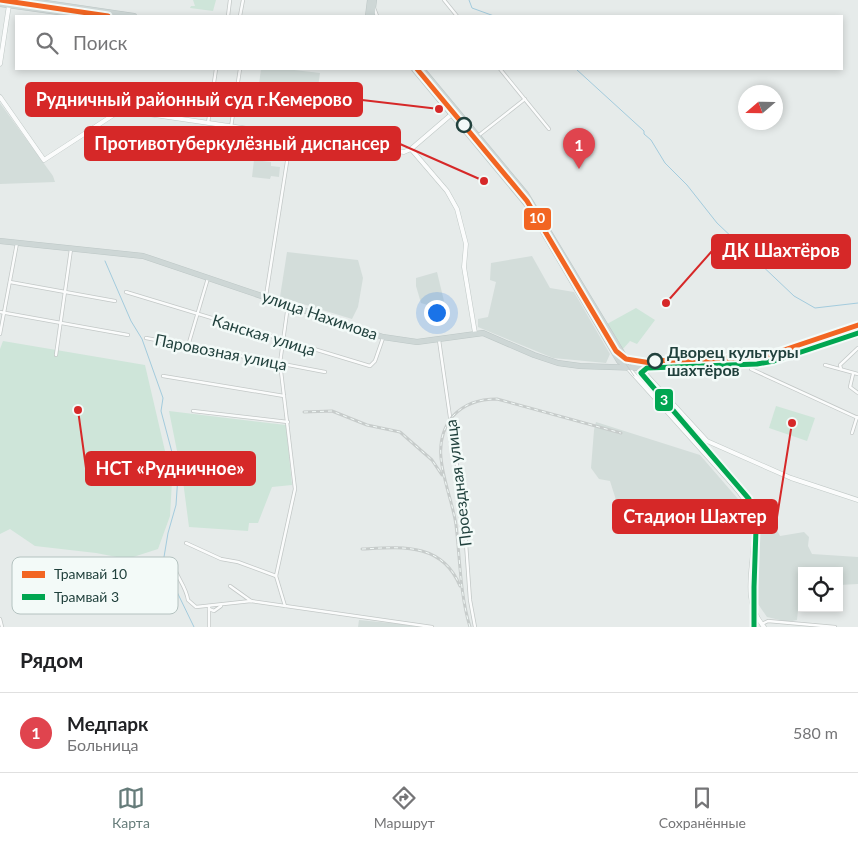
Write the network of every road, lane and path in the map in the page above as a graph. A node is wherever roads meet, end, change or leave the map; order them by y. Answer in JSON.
{"nodes":[{"id":1,"x":26,"y":0,"type":"edge"},
{"id":2,"x":230,"y":0,"type":"edge"},
{"id":3,"x":243,"y":0,"type":"edge"},
{"id":4,"x":444,"y":0,"type":"edge"},
{"id":5,"x":373,"y":1,"type":"edge"},
{"id":6,"x":9,"y":3,"type":"edge"},
{"id":7,"x":0,"y":4,"type":"edge"},
{"id":8,"x":80,"y":15,"type":"edge"},
{"id":9,"x":127,"y":15,"type":"edge"},
{"id":10,"x":228,"y":15,"type":"edge"},
{"id":11,"x":240,"y":15,"type":"edge"},
{"id":12,"x":368,"y":15,"type":"edge"},
{"id":13,"x":372,"y":15,"type":"edge"},
{"id":14,"x":376,"y":15,"type":"edge"},
{"id":15,"x":456,"y":15,"type":"edge"},
{"id":16,"x":0,"y":64,"type":"edge"},
{"id":17,"x":216,"y":70,"type":"edge"},
{"id":18,"x":240,"y":70,"type":"edge"},
{"id":19,"x":415,"y":70,"type":"edge"},
{"id":20,"x":423,"y":70,"type":"edge"},
{"id":21,"x":501,"y":70,"type":"edge"},
{"id":22,"x":0,"y":97,"type":"edge"},
{"id":23,"x":525,"y":99,"type":"junction"},
{"id":24,"x":454,"y":112,"type":"junction"},
{"id":25,"x":208,"y":123,"type":"junction"},
{"id":26,"x":231,"y":127,"type":"junction"},
{"id":27,"x":549,"y":129,"type":"dead end"},
{"id":28,"x":291,"y":136,"type":"junction"},
{"id":29,"x":478,"y":136,"type":"junction"},
{"id":30,"x":411,"y":149,"type":"junction"},
{"id":31,"x":0,"y":241,"type":"edge"},
{"id":32,"x":17,"y":243,"type":"junction"},
{"id":33,"x":71,"y":249,"type":"junction"},
{"id":34,"x":208,"y":276,"type":"junction"},
{"id":35,"x":10,"y":282,"type":"junction"},
{"id":36,"x":65,"y":291,"type":"junction"},
{"id":37,"x":126,"y":292,"type":"dead end"},
{"id":38,"x":266,"y":296,"type":"junction"},
{"id":39,"x":115,"y":301,"type":"dead end"},
{"id":40,"x":289,"y":304,"type":"junction"},
{"id":41,"x":0,"y":312,"type":"edge"},
{"id":42,"x":4,"y":313,"type":"junction"},
{"id":43,"x":197,"y":314,"type":"junction"},
{"id":44,"x":59,"y":321,"type":"junction"},
{"id":45,"x":858,"y":330,"type":"edge"},
{"id":46,"x":475,"y":333,"type":"junction"},
{"id":47,"x":0,"y":334,"type":"edge"},
{"id":48,"x":128,"y":335,"type":"dead end"},
{"id":49,"x":383,"y":337,"type":"junction"},
{"id":50,"x":146,"y":338,"type":"dead end"},
{"id":51,"x":439,"y":338,"type":"junction"},
{"id":52,"x":282,"y":341,"type":"junction"},
{"id":53,"x":188,"y":346,"type":"junction"},
{"id":54,"x":858,"y":348,"type":"edge"},
{"id":55,"x":56,"y":355,"type":"dead end"},
{"id":56,"x":624,"y":356,"type":"junction"},
{"id":57,"x":280,"y":363,"type":"junction"},
{"id":58,"x":825,"y":365,"type":"dead end"},
{"id":59,"x":627,"y":367,"type":"junction"},
{"id":60,"x":639,"y":367,"type":"junction"},
{"id":61,"x":751,"y":369,"type":"dead end"},
{"id":62,"x":841,"y":369,"type":"junction"},
{"id":63,"x":325,"y":372,"type":"dead end"},
{"id":64,"x":853,"y":374,"type":"junction"},
{"id":65,"x":858,"y":374,"type":"edge"},
{"id":66,"x":163,"y":376,"type":"dead end"},
{"id":67,"x":858,"y":393,"type":"edge"},
{"id":68,"x":284,"y":396,"type":"junction"},
{"id":69,"x":193,"y":411,"type":"dead end"},
{"id":70,"x":858,"y":418,"type":"edge"},
{"id":71,"x":288,"y":422,"type":"junction"},
{"id":72,"x":852,"y":433,"type":"dead end"},
{"id":73,"x":704,"y":439,"type":"junction"},
{"id":74,"x":699,"y":446,"type":"junction"},
{"id":75,"x":858,"y":500,"type":"edge"},
{"id":76,"x":186,"y":543,"type":"dead end"},
{"id":77,"x":178,"y":576,"type":"edge"},
{"id":78,"x":276,"y":576,"type":"junction"},
{"id":79,"x":230,"y":586,"type":"dead end"},
{"id":80,"x":251,"y":601,"type":"junction"},
{"id":81,"x":285,"y":606,"type":"junction"},
{"id":82,"x":209,"y":607,"type":"junction"},
{"id":83,"x":0,"y":619,"type":"edge"},
{"id":84,"x":763,"y":626,"type":"edge"},
{"id":85,"x":2,"y":627,"type":"edge"},
{"id":86,"x":209,"y":627,"type":"edge"},
{"id":87,"x":432,"y":627,"type":"edge"},
{"id":88,"x":475,"y":627,"type":"edge"},
{"id":89,"x":835,"y":627,"type":"edge"}],
"edges":[{"from":1,"to":9,"type":"main road"},
{"from":2,"to":10,"type":"street"},
{"from":3,"to":11,"type":"street"},
{"from":4,"to":15,"type":"street"},
{"from":5,"to":12,"type":"main road"},
{"from":5,"to":13,"type":"main road"},
{"from":5,"to":14,"type":"street"},
{"from":6,"to":7,"type":"main road"},
{"from":6,"to":8,"type":"main road"},
{"from":6,"to":16,"type":"street"},
{"from":17,"to":25,"type":"street"},
{"from":18,"to":26,"type":"street"},
{"from":19,"to":24,"type":"main road"},
{"from":20,"to":24,"type":"main road"},
{"from":21,"to":23,"type":"street"},
{"from":22,"to":25,"type":"street"},
{"from":23,"to":27,"type":"street"},
{"from":23,"to":29,"type":"street"},
{"from":24,"to":29,"type":"main road"},
{"from":24,"to":30,"type":"street"},
{"from":24,"to":59,"type":"main road"},
{"from":25,"to":26,"type":"street"},
{"from":26,"to":28,"type":"street"},
{"from":28,"to":30,"type":"street"},
{"from":28,"to":38,"type":"street"},
{"from":29,"to":56,"type":"main road"},
{"from":30,"to":46,"type":"street"},
{"from":31,"to":32,"type":"main road","name":"улица Нахимова"},
{"from":32,"to":33,"type":"main road","name":"улица Нахимова"},
{"from":32,"to":35,"type":"street"},
{"from":33,"to":34,"type":"main road","name":"улица Нахимова"},
{"from":33,"to":36,"type":"street"},
{"from":34,"to":38,"type":"main road","name":"улица Нахимова"},
{"from":34,"to":43,"type":"street"},
{"from":35,"to":36,"type":"street"},
{"from":35,"to":42,"type":"street"},
{"from":36,"to":39,"type":"street"},
{"from":36,"to":44,"type":"street"},
{"from":37,"to":43,"type":"street","name":"Канская улица"},
{"from":38,"to":40,"type":"main road","name":"улица Нахимова"},
{"from":40,"to":49,"type":"main road","name":"улица Нахимова"},
{"from":40,"to":52,"type":"street"},
{"from":41,"to":42,"type":"street"},
{"from":42,"to":44,"type":"street"},
{"from":42,"to":47,"type":"street"},
{"from":43,"to":52,"type":"street","name":"Канская улица"},
{"from":43,"to":53,"type":"street"},
{"from":44,"to":48,"type":"street"},
{"from":44,"to":55,"type":"street"},
{"from":45,"to":60,"type":"main road","name":"улица Нахимова"},
{"from":46,"to":51,"type":"main road","name":"улица Нахимова"},
{"from":46,"to":59,"type":"main road","name":"улица Нахимова"},
{"from":49,"to":51,"type":"main road","name":"улица Нахимова"},
{"from":49,"to":52,"type":"street","name":"Канская улица"},
{"from":50,"to":53,"type":"street","name":"Паровозная улица"},
{"from":51,"to":88,"type":"street","name":"Проездная улица"},
{"from":52,"to":57,"type":"street"},
{"from":53,"to":57,"type":"street","name":"Паровозная улица"},
{"from":54,"to":62,"type":"street"},
{"from":56,"to":59,"type":"main road"},
{"from":56,"to":60,"type":"main road"},
{"from":57,"to":63,"type":"street","name":"Паровозная улица"},
{"from":57,"to":68,"type":"street"},
{"from":58,"to":62,"type":"street"},
{"from":59,"to":60,"type":"main road","name":"улица Нахимова"},
{"from":59,"to":74,"type":"street"},
{"from":60,"to":73,"type":"street"},
{"from":61,"to":70,"type":"street"},
{"from":62,"to":64,"type":"street"},
{"from":64,"to":65,"type":"street"},
{"from":64,"to":67,"type":"street"},
{"from":66,"to":68,"type":"street"},
{"from":68,"to":71,"type":"street"},
{"from":69,"to":71,"type":"street"},
{"from":70,"to":72,"type":"street"},
{"from":71,"to":78,"type":"street"},
{"from":73,"to":74,"type":"street"},
{"from":73,"to":75,"type":"street"},
{"from":74,"to":84,"type":"street"},
{"from":76,"to":78,"type":"street"},
{"from":77,"to":82,"type":"street"},
{"from":78,"to":81,"type":"street"},
{"from":79,"to":80,"type":"street"},
{"from":80,"to":81,"type":"street"},
{"from":80,"to":82,"type":"street"},
{"from":81,"to":87,"type":"street"},
{"from":82,"to":86,"type":"street"},
{"from":83,"to":85,"type":"street"},
{"from":84,"to":89,"type":"street"}]}
